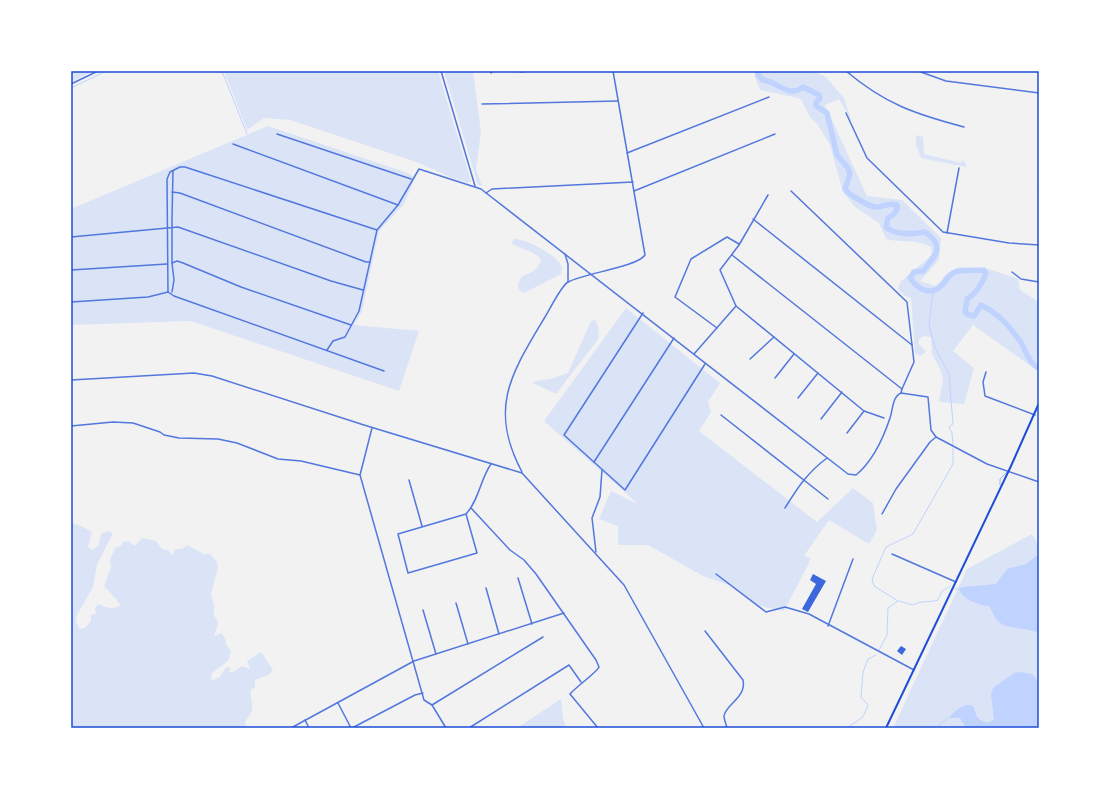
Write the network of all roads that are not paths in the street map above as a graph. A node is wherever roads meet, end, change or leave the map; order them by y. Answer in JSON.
{"nodes":[{"id":1,"x":98,"y":71,"type":"edge"},
{"id":2,"x":441,"y":71,"type":"edge"},
{"id":3,"x":519,"y":71,"type":"edge"},
{"id":4,"x":528,"y":71,"type":"edge"},
{"id":5,"x":613,"y":71,"type":"edge"},
{"id":6,"x":846,"y":71,"type":"edge"},
{"id":7,"x":918,"y":71,"type":"edge"},
{"id":8,"x":93,"y":72,"type":"edge"},
{"id":9,"x":71,"y":84,"type":"edge"},
{"id":10,"x":1039,"y":93,"type":"edge"},
{"id":11,"x":769,"y":97,"type":"dead end"},
{"id":12,"x":618,"y":101,"type":"junction"},
{"id":13,"x":482,"y":104,"type":"dead end"},
{"id":14,"x":846,"y":113,"type":"dead end"},
{"id":15,"x":964,"y":128,"type":"dead end"},
{"id":16,"x":277,"y":134,"type":"dead end"},
{"id":17,"x":775,"y":134,"type":"dead end"},
{"id":18,"x":233,"y":144,"type":"dead end"},
{"id":19,"x":627,"y":153,"type":"junction"},
{"id":20,"x":959,"y":168,"type":"dead end"},
{"id":21,"x":173,"y":171,"type":"junction"},
{"id":22,"x":411,"y":179,"type":"junction"},
{"id":23,"x":632,"y":182,"type":"junction"},
{"id":24,"x":475,"y":187,"type":"junction"},
{"id":25,"x":634,"y":191,"type":"junction"},
{"id":26,"x":791,"y":191,"type":"dead end"},
{"id":27,"x":172,"y":192,"type":"junction"},
{"id":28,"x":486,"y":193,"type":"junction"},
{"id":29,"x":768,"y":195,"type":"dead end"},
{"id":30,"x":398,"y":205,"type":"junction"},
{"id":31,"x":754,"y":219,"type":"junction"},
{"id":32,"x":166,"y":227,"type":"junction"},
{"id":33,"x":172,"y":227,"type":"junction"},
{"id":34,"x":377,"y":230,"type":"junction"},
{"id":35,"x":947,"y":233,"type":"junction"},
{"id":36,"x":71,"y":238,"type":"edge"},
{"id":37,"x":739,"y":245,"type":"junction"},
{"id":38,"x":1039,"y":245,"type":"edge"},
{"id":39,"x":565,"y":254,"type":"junction"},
{"id":40,"x":732,"y":255,"type":"junction"},
{"id":41,"x":370,"y":262,"type":"junction"},
{"id":42,"x":172,"y":263,"type":"junction"},
{"id":43,"x":167,"y":264,"type":"junction"},
{"id":44,"x":71,"y":270,"type":"edge"},
{"id":45,"x":1012,"y":272,"type":"dead end"},
{"id":46,"x":591,"y":275,"type":"junction"},
{"id":47,"x":568,"y":282,"type":"junction"},
{"id":48,"x":1039,"y":282,"type":"edge"},
{"id":49,"x":363,"y":290,"type":"junction"},
{"id":50,"x":168,"y":292,"type":"junction"},
{"id":51,"x":171,"y":293,"type":"junction"},
{"id":52,"x":71,"y":302,"type":"edge"},
{"id":53,"x":736,"y":306,"type":"junction"},
{"id":54,"x":643,"y":314,"type":"junction"},
{"id":55,"x":351,"y":325,"type":"junction"},
{"id":56,"x":716,"y":328,"type":"junction"},
{"id":57,"x":774,"y":337,"type":"junction"},
{"id":58,"x":674,"y":338,"type":"junction"},
{"id":59,"x":912,"y":345,"type":"junction"},
{"id":60,"x":327,"y":350,"type":"junction"},
{"id":61,"x":694,"y":354,"type":"junction"},
{"id":62,"x":794,"y":354,"type":"junction"},
{"id":63,"x":750,"y":359,"type":"dead end"},
{"id":64,"x":705,"y":364,"type":"junction"},
{"id":65,"x":384,"y":371,"type":"dead end"},
{"id":66,"x":986,"y":372,"type":"dead end"},
{"id":67,"x":818,"y":373,"type":"junction"},
{"id":68,"x":775,"y":378,"type":"dead end"},
{"id":69,"x":71,"y":380,"type":"edge"},
{"id":70,"x":902,"y":389,"type":"junction"},
{"id":71,"x":842,"y":392,"type":"junction"},
{"id":72,"x":900,"y":393,"type":"junction"},
{"id":73,"x":798,"y":398,"type":"dead end"},
{"id":74,"x":1039,"y":403,"type":"edge"},
{"id":75,"x":864,"y":411,"type":"junction"},
{"id":76,"x":720,"y":415,"type":"dead end"},
{"id":77,"x":1035,"y":415,"type":"junction"},
{"id":78,"x":884,"y":418,"type":"dead end"},
{"id":79,"x":821,"y":419,"type":"dead end"},
{"id":80,"x":71,"y":426,"type":"edge"},
{"id":81,"x":372,"y":428,"type":"junction"},
{"id":82,"x":847,"y":433,"type":"dead end"},
{"id":83,"x":936,"y":437,"type":"junction"},
{"id":84,"x":827,"y":458,"type":"junction"},
{"id":85,"x":594,"y":462,"type":"junction"},
{"id":86,"x":491,"y":464,"type":"junction"},
{"id":87,"x":602,"y":470,"type":"junction"},
{"id":88,"x":522,"y":472,"type":"junction"},
{"id":89,"x":1008,"y":472,"type":"junction"},
{"id":90,"x":360,"y":475,"type":"junction"},
{"id":91,"x":803,"y":479,"type":"junction"},
{"id":92,"x":409,"y":480,"type":"dead end"},
{"id":93,"x":1039,"y":482,"type":"edge"},
{"id":94,"x":1001,"y":487,"type":"junction"},
{"id":95,"x":828,"y":499,"type":"dead end"},
{"id":96,"x":471,"y":508,"type":"junction"},
{"id":97,"x":785,"y":508,"type":"dead end"},
{"id":98,"x":466,"y":514,"type":"junction"},
{"id":99,"x":882,"y":514,"type":"dead end"},
{"id":100,"x":422,"y":526,"type":"junction"},
{"id":101,"x":596,"y":553,"type":"junction"},
{"id":102,"x":892,"y":554,"type":"dead end"},
{"id":103,"x":853,"y":559,"type":"dead end"},
{"id":104,"x":716,"y":574,"type":"dead end"},
{"id":105,"x":518,"y":578,"type":"dead end"},
{"id":106,"x":956,"y":582,"type":"junction"},
{"id":107,"x":486,"y":588,"type":"dead end"},
{"id":108,"x":456,"y":603,"type":"dead end"},
{"id":109,"x":423,"y":610,"type":"dead end"},
{"id":110,"x":564,"y":613,"type":"junction"},
{"id":111,"x":532,"y":624,"type":"junction"},
{"id":112,"x":828,"y":626,"type":"junction"},
{"id":113,"x":705,"y":631,"type":"dead end"},
{"id":114,"x":499,"y":634,"type":"junction"},
{"id":115,"x":543,"y":637,"type":"dead end"},
{"id":116,"x":468,"y":644,"type":"junction"},
{"id":117,"x":436,"y":654,"type":"junction"},
{"id":118,"x":414,"y":661,"type":"junction"},
{"id":119,"x":914,"y":670,"type":"junction"},
{"id":120,"x":580,"y":682,"type":"junction"},
{"id":121,"x":423,"y":693,"type":"junction"},
{"id":122,"x":338,"y":703,"type":"junction"},
{"id":123,"x":432,"y":705,"type":"junction"},
{"id":124,"x":305,"y":720,"type":"junction"},
{"id":125,"x":291,"y":728,"type":"edge"},
{"id":126,"x":309,"y":728,"type":"edge"},
{"id":127,"x":351,"y":728,"type":"edge"},
{"id":128,"x":446,"y":728,"type":"edge"},
{"id":129,"x":469,"y":728,"type":"edge"},
{"id":130,"x":598,"y":728,"type":"edge"},
{"id":131,"x":704,"y":728,"type":"edge"},
{"id":132,"x":728,"y":728,"type":"edge"},
{"id":133,"x":886,"y":728,"type":"edge"}],
"edges":[{"from":1,"to":8,"type":"street"},
{"from":2,"to":24,"type":"street"},
{"from":3,"to":4,"type":"street"},
{"from":5,"to":12,"type":"street"},
{"from":6,"to":15,"type":"street"},
{"from":7,"to":10,"type":"street"},
{"from":8,"to":9,"type":"street"},
{"from":11,"to":19,"type":"street"},
{"from":12,"to":13,"type":"street"},
{"from":12,"to":19,"type":"street"},
{"from":14,"to":35,"type":"street"},
{"from":16,"to":22,"type":"street"},
{"from":17,"to":25,"type":"street"},
{"from":18,"to":30,"type":"street"},
{"from":19,"to":23,"type":"street"},
{"from":20,"to":35,"type":"street"},
{"from":21,"to":27,"type":"street"},
{"from":21,"to":32,"type":"street"},
{"from":21,"to":34,"type":"street"},
{"from":22,"to":24,"type":"street"},
{"from":22,"to":30,"type":"street"},
{"from":23,"to":25,"type":"street"},
{"from":23,"to":28,"type":"street"},
{"from":24,"to":28,"type":"street"},
{"from":25,"to":46,"type":"street"},
{"from":26,"to":59,"type":"street"},
{"from":27,"to":33,"type":"street"},
{"from":27,"to":41,"type":"street"},
{"from":28,"to":39,"type":"street"},
{"from":29,"to":31,"type":"street"},
{"from":30,"to":34,"type":"street"},
{"from":31,"to":37,"type":"street"},
{"from":31,"to":59,"type":"street"},
{"from":32,"to":33,"type":"street"},
{"from":32,"to":36,"type":"street"},
{"from":32,"to":43,"type":"street"},
{"from":33,"to":42,"type":"street"},
{"from":33,"to":49,"type":"street"},
{"from":34,"to":41,"type":"street"},
{"from":35,"to":38,"type":"street"},
{"from":37,"to":40,"type":"street"},
{"from":37,"to":56,"type":"street"},
{"from":39,"to":46,"type":"street"},
{"from":39,"to":47,"type":"street"},
{"from":40,"to":53,"type":"street"},
{"from":40,"to":70,"type":"street"},
{"from":41,"to":49,"type":"street"},
{"from":42,"to":51,"type":"street"},
{"from":42,"to":55,"type":"street"},
{"from":43,"to":44,"type":"street"},
{"from":43,"to":50,"type":"street"},
{"from":45,"to":48,"type":"street"},
{"from":46,"to":47,"type":"street"},
{"from":46,"to":54,"type":"street"},
{"from":47,"to":88,"type":"street"},
{"from":49,"to":55,"type":"street"},
{"from":50,"to":51,"type":"street"},
{"from":50,"to":52,"type":"street"},
{"from":51,"to":60,"type":"street"},
{"from":53,"to":56,"type":"street"},
{"from":53,"to":57,"type":"street"},
{"from":54,"to":58,"type":"street"},
{"from":54,"to":85,"type":"street"},
{"from":55,"to":60,"type":"street"},
{"from":56,"to":61,"type":"street"},
{"from":57,"to":62,"type":"street"},
{"from":57,"to":63,"type":"street"},
{"from":58,"to":61,"type":"street"},
{"from":58,"to":85,"type":"street"},
{"from":59,"to":70,"type":"street"},
{"from":60,"to":65,"type":"street"},
{"from":61,"to":64,"type":"street"},
{"from":62,"to":67,"type":"street"},
{"from":62,"to":68,"type":"street"},
{"from":64,"to":84,"type":"street"},
{"from":64,"to":87,"type":"street"},
{"from":66,"to":77,"type":"street"},
{"from":67,"to":71,"type":"street"},
{"from":67,"to":73,"type":"street"},
{"from":69,"to":81,"type":"street"},
{"from":70,"to":72,"type":"street"},
{"from":71,"to":75,"type":"street"},
{"from":71,"to":79,"type":"street"},
{"from":72,"to":83,"type":"street"},
{"from":72,"to":84,"type":"street"},
{"from":74,"to":77,"type":"main road"},
{"from":75,"to":78,"type":"street"},
{"from":75,"to":82,"type":"street"},
{"from":76,"to":91,"type":"street"},
{"from":77,"to":89,"type":"main road"},
{"from":80,"to":90,"type":"street"},
{"from":81,"to":86,"type":"street"},
{"from":81,"to":90,"type":"street"},
{"from":83,"to":89,"type":"street"},
{"from":83,"to":99,"type":"street"},
{"from":84,"to":91,"type":"street"},
{"from":85,"to":87,"type":"street"},
{"from":86,"to":88,"type":"street"},
{"from":86,"to":96,"type":"street"},
{"from":87,"to":101,"type":"street"},
{"from":88,"to":101,"type":"street"},
{"from":89,"to":93,"type":"street"},
{"from":89,"to":94,"type":"main road"},
{"from":89,"to":94,"type":"lane"},
{"from":90,"to":118,"type":"street"},
{"from":91,"to":95,"type":"street"},
{"from":91,"to":97,"type":"street"},
{"from":92,"to":100,"type":"street"},
{"from":94,"to":106,"type":"main road"},
{"from":96,"to":98,"type":"street"},
{"from":96,"to":110,"type":"street"},
{"from":98,"to":100,"type":"street"},
{"from":98,"to":100,"type":"street"},
{"from":101,"to":131,"type":"street"},
{"from":102,"to":106,"type":"street"},
{"from":103,"to":112,"type":"street"},
{"from":104,"to":112,"type":"street"},
{"from":105,"to":111,"type":"street"},
{"from":106,"to":119,"type":"main road"},
{"from":107,"to":114,"type":"street"},
{"from":108,"to":116,"type":"street"},
{"from":109,"to":117,"type":"street"},
{"from":110,"to":111,"type":"street"},
{"from":110,"to":120,"type":"street"},
{"from":111,"to":114,"type":"street"},
{"from":112,"to":119,"type":"street"},
{"from":113,"to":132,"type":"street"},
{"from":114,"to":116,"type":"street"},
{"from":115,"to":123,"type":"street"},
{"from":116,"to":117,"type":"street"},
{"from":117,"to":118,"type":"street"},
{"from":118,"to":121,"type":"street"},
{"from":118,"to":122,"type":"street"},
{"from":119,"to":133,"type":"main road"},
{"from":120,"to":129,"type":"street"},
{"from":120,"to":130,"type":"street"},
{"from":121,"to":123,"type":"street"},
{"from":121,"to":127,"type":"street"},
{"from":122,"to":124,"type":"street"},
{"from":122,"to":127,"type":"street"},
{"from":123,"to":128,"type":"street"},
{"from":124,"to":125,"type":"street"},
{"from":124,"to":126,"type":"street"}]}
